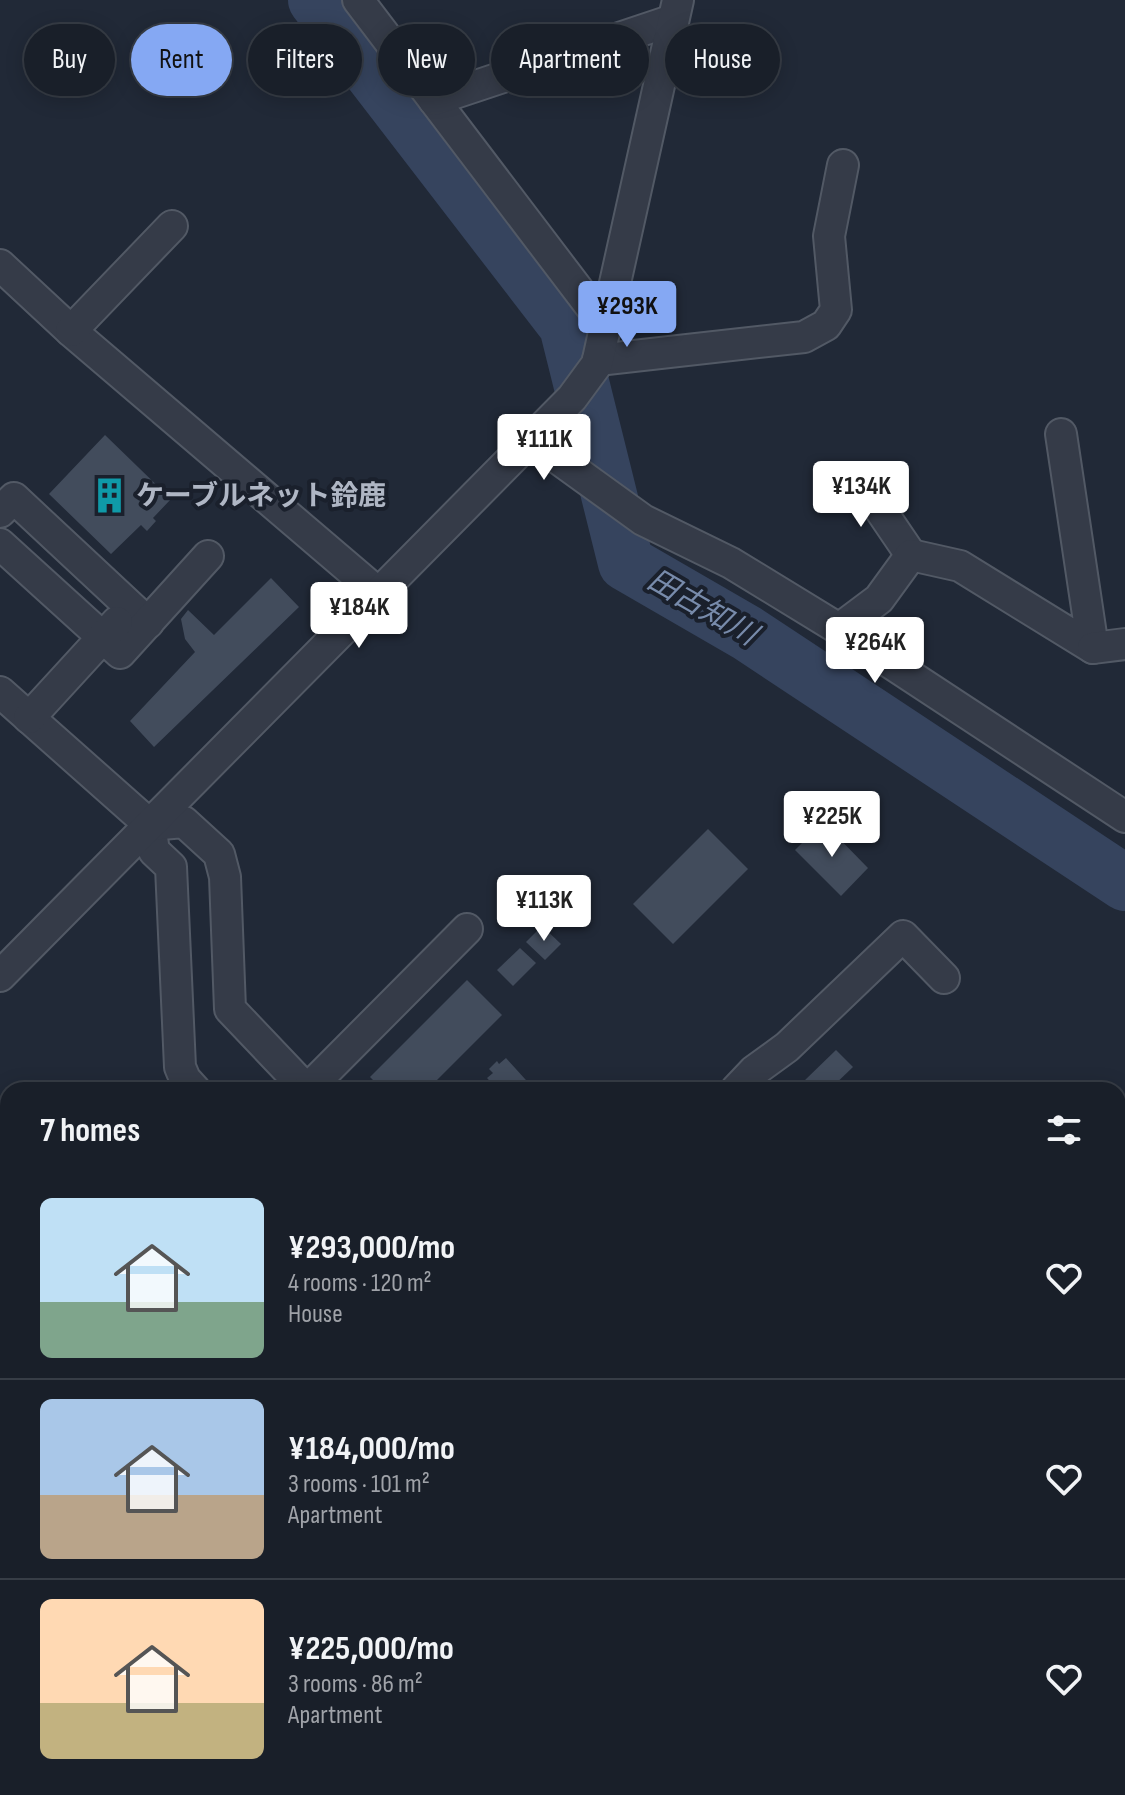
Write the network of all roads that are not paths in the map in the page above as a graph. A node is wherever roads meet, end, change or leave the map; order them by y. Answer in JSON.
{"nodes":[{"id":1,"x":358,"y":0,"type":"edge"},
{"id":2,"x":676,"y":10,"type":"edge"},
{"id":3,"x":434,"y":100,"type":"junction"},
{"id":4,"x":843,"y":165,"type":"dead end"},
{"id":5,"x":172,"y":226,"type":"dead end"},
{"id":6,"x":0,"y":265,"type":"edge"},
{"id":7,"x":604,"y":324,"type":"junction"},
{"id":8,"x":71,"y":331,"type":"junction"},
{"id":9,"x":598,"y":362,"type":"junction"},
{"id":10,"x":1061,"y":434,"type":"dead end"},
{"id":11,"x":531,"y":439,"type":"junction"},
{"id":12,"x":832,"y":478,"type":"dead end"},
{"id":13,"x":0,"y":512,"type":"edge"},
{"id":14,"x":0,"y":544,"type":"edge"},
{"id":15,"x":911,"y":555,"type":"junction"},
{"id":16,"x":208,"y":556,"type":"dead end"},
{"id":17,"x":378,"y":593,"type":"junction"},
{"id":18,"x":139,"y":615,"type":"junction"},
{"id":19,"x":839,"y":629,"type":"junction"},
{"id":20,"x":103,"y":637,"type":"junction"},
{"id":21,"x":1125,"y":644,"type":"edge"},
{"id":22,"x":1093,"y":648,"type":"junction"},
{"id":23,"x":0,"y":692,"type":"edge"},
{"id":24,"x":29,"y":718,"type":"junction"},
{"id":25,"x":1125,"y":817,"type":"edge"},
{"id":26,"x":150,"y":825,"type":"junction"},
{"id":27,"x":467,"y":929,"type":"dead end"},
{"id":28,"x":0,"y":975,"type":"edge"},
{"id":29,"x":944,"y":978,"type":"dead end"},
{"id":30,"x":184,"y":1082,"type":"edge"},
{"id":31,"x":299,"y":1082,"type":"edge"},
{"id":32,"x":315,"y":1082,"type":"edge"},
{"id":33,"x":744,"y":1082,"type":"edge"}],
"edges":[{"from":1,"to":3,"type":"street"},
{"from":2,"to":3,"type":"street"},
{"from":2,"to":7,"type":"street"},
{"from":3,"to":7,"type":"street"},
{"from":4,"to":9,"type":"street"},
{"from":5,"to":8,"type":"street"},
{"from":6,"to":8,"type":"street"},
{"from":7,"to":9,"type":"street"},
{"from":8,"to":17,"type":"street"},
{"from":9,"to":11,"type":"street"},
{"from":10,"to":22,"type":"street"},
{"from":11,"to":17,"type":"street"},
{"from":11,"to":19,"type":"street"},
{"from":12,"to":15,"type":"street"},
{"from":13,"to":18,"type":"street"},
{"from":14,"to":20,"type":"street"},
{"from":15,"to":19,"type":"street"},
{"from":15,"to":22,"type":"street"},
{"from":16,"to":18,"type":"street"},
{"from":17,"to":26,"type":"street"},
{"from":18,"to":20,"type":"street"},
{"from":19,"to":25,"type":"street"},
{"from":20,"to":24,"type":"street"},
{"from":21,"to":22,"type":"street"},
{"from":23,"to":24,"type":"street"},
{"from":24,"to":26,"type":"street"},
{"from":26,"to":28,"type":"street"},
{"from":26,"to":30,"type":"street"},
{"from":26,"to":31,"type":"street"},
{"from":27,"to":32,"type":"street"},
{"from":29,"to":33,"type":"street"}]}
